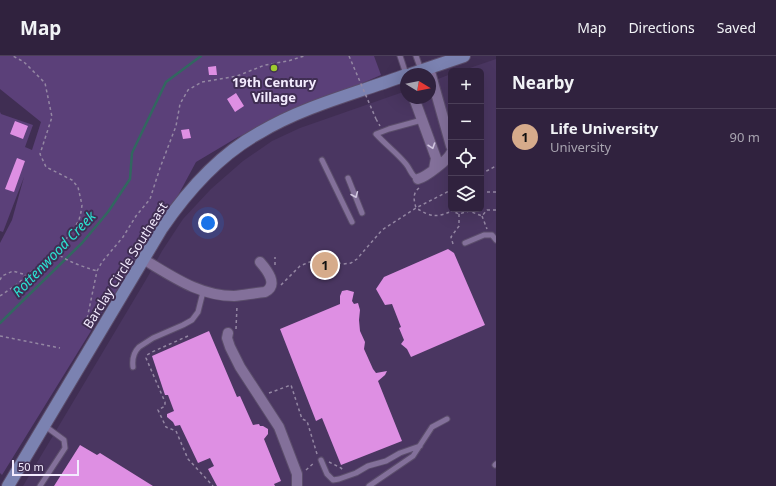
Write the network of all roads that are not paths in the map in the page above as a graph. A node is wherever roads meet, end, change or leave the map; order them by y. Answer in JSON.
{"nodes":[{"id":1,"x":400,"y":56,"type":"edge"},
{"id":2,"x":416,"y":56,"type":"edge"},
{"id":3,"x":464,"y":56,"type":"edge"},
{"id":4,"x":404,"y":68,"type":"edge"},
{"id":5,"x":420,"y":68,"type":"edge"},
{"id":6,"x":430,"y":68,"type":"edge"},
{"id":7,"x":400,"y":77,"type":"edge"},
{"id":8,"x":416,"y":104,"type":"edge"},
{"id":9,"x":434,"y":104,"type":"edge"},
{"id":10,"x":422,"y":120,"type":"junction"},
{"id":11,"x":449,"y":140,"type":"edge"},
{"id":12,"x":448,"y":158,"type":"edge"},
{"id":13,"x":322,"y":160,"type":"dead end"},
{"id":14,"x":434,"y":169,"type":"junction"},
{"id":15,"x":348,"y":178,"type":"dead end"},
{"id":16,"x":419,"y":184,"type":"joint"},
{"id":17,"x":362,"y":213,"type":"dead end"},
{"id":18,"x":352,"y":222,"type":"dead end"},
{"id":19,"x":496,"y":240,"type":"edge"},
{"id":20,"x":465,"y":243,"type":"dead end"},
{"id":21,"x":143,"y":259,"type":"junction"},
{"id":22,"x":260,"y":262,"type":"dead end"},
{"id":23,"x":203,"y":292,"type":"junction"},
{"id":24,"x":228,"y":333,"type":"dead end"},
{"id":25,"x":133,"y":367,"type":"dead end"},
{"id":26,"x":447,"y":419,"type":"dead end"},
{"id":27,"x":44,"y":426,"type":"junction"},
{"id":28,"x":420,"y":446,"type":"junction"},
{"id":29,"x":321,"y":460,"type":"road end"},
{"id":30,"x":8,"y":486,"type":"edge"},
{"id":31,"x":40,"y":486,"type":"edge"},
{"id":32,"x":297,"y":486,"type":"edge"},
{"id":33,"x":369,"y":486,"type":"edge"}],
"edges":[{"from":1,"to":4,"type":"lane"},
{"from":2,"to":5,"type":"lane"},
{"from":3,"to":6,"type":"street"},
{"from":7,"to":21,"type":"street","name":"Barclay Circle Southeast"},
{"from":8,"to":10,"type":"street"},
{"from":9,"to":11,"type":"street"},
{"from":10,"to":14,"type":"street","one_way":true},
{"from":10,"to":16,"type":"lane"},
{"from":12,"to":14,"type":"street"},
{"from":13,"to":18,"type":"lane"},
{"from":14,"to":16,"type":"street"},
{"from":15,"to":17,"type":"lane","one_way":true},
{"from":19,"to":20,"type":"lane"},
{"from":21,"to":23,"type":"street"},
{"from":21,"to":27,"type":"street","name":"Barclay Circle Southeast"},
{"from":22,"to":23,"type":"street"},
{"from":23,"to":25,"type":"lane"},
{"from":24,"to":32,"type":"street"},
{"from":26,"to":28,"type":"lane"},
{"from":27,"to":30,"type":"street","name":"Barclay Circle Southeast"},
{"from":27,"to":31,"type":"lane"},
{"from":28,"to":29,"type":"lane"},
{"from":28,"to":33,"type":"lane"}]}
